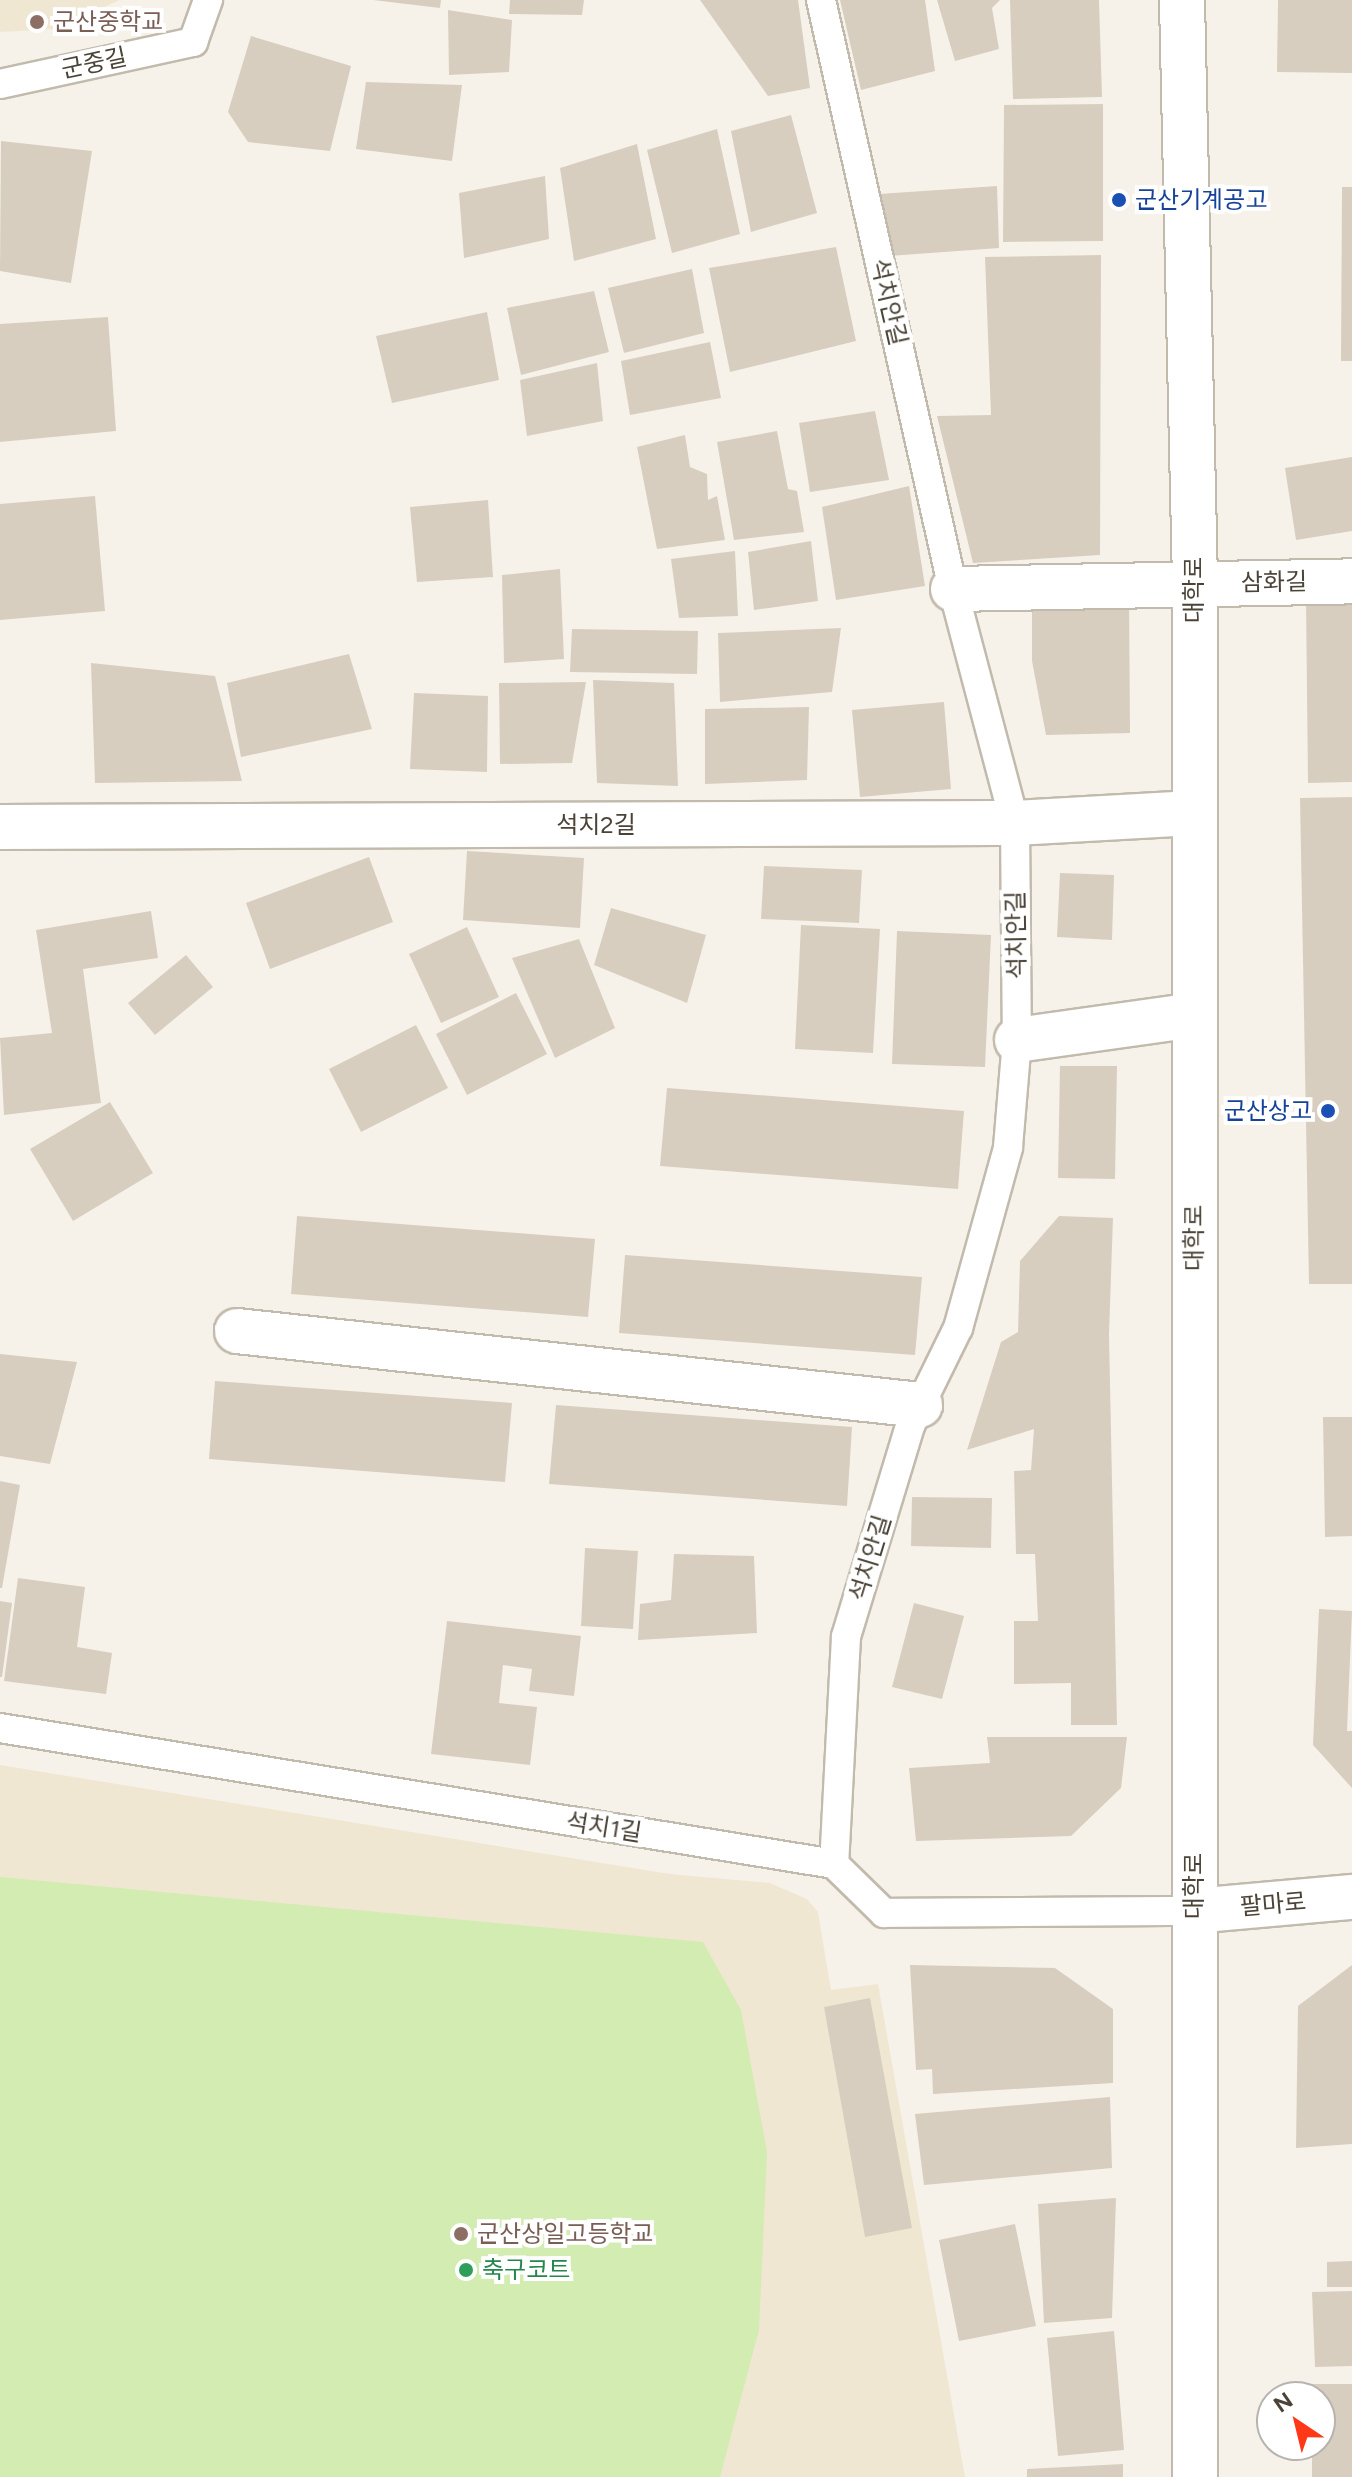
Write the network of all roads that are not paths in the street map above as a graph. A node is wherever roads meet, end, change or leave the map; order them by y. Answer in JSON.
{"nodes":[{"id":1,"x":208,"y":0,"type":"edge"},
{"id":2,"x":821,"y":0,"type":"edge"},
{"id":3,"x":1182,"y":0,"type":"edge"},
{"id":4,"x":0,"y":84,"type":"edge"},
{"id":5,"x":1352,"y":581,"type":"edge"},
{"id":6,"x":1195,"y":583,"type":"junction"},
{"id":7,"x":953,"y":589,"type":"junction"},
{"id":8,"x":1193,"y":813,"type":"junction"},
{"id":9,"x":1015,"y":823,"type":"junction"},
{"id":10,"x":0,"y":827,"type":"edge"},
{"id":11,"x":1194,"y":1015,"type":"junction"},
{"id":12,"x":1017,"y":1040,"type":"junction"},
{"id":13,"x":237,"y":1331,"type":"dead end"},
{"id":14,"x":920,"y":1405,"type":"junction"},
{"id":15,"x":0,"y":1728,"type":"edge"},
{"id":16,"x":834,"y":1864,"type":"junction"},
{"id":17,"x":1352,"y":1897,"type":"edge"},
{"id":18,"x":1194,"y":1911,"type":"junction"},
{"id":19,"x":1195,"y":2477,"type":"edge"}],
"edges":[{"from":1,"to":4,"type":"lane","name":"군중길"},
{"from":2,"to":7,"type":"lane","name":"석치안길"},
{"from":3,"to":6,"type":"street","name":"대학로"},
{"from":5,"to":6,"type":"street","name":"삼화길"},
{"from":6,"to":7,"type":"street","name":"삼화길"},
{"from":6,"to":8,"type":"street","name":"대학로"},
{"from":7,"to":9,"type":"lane","name":"석치안길"},
{"from":8,"to":9,"type":"street","name":"석치2길"},
{"from":8,"to":11,"type":"street","name":"대학로"},
{"from":9,"to":10,"type":"street","name":"석치2길"},
{"from":9,"to":12,"type":"lane","name":"석치안길"},
{"from":11,"to":12,"type":"street"},
{"from":11,"to":18,"type":"street","name":"대학로"},
{"from":12,"to":14,"type":"lane","name":"석치안길"},
{"from":13,"to":14,"type":"street"},
{"from":14,"to":16,"type":"lane","name":"석치안길"},
{"from":15,"to":16,"type":"lane","name":"석치1길"},
{"from":16,"to":18,"type":"lane"},
{"from":17,"to":18,"type":"street","name":"팔마로"},
{"from":18,"to":19,"type":"street","name":"대학로"}]}
